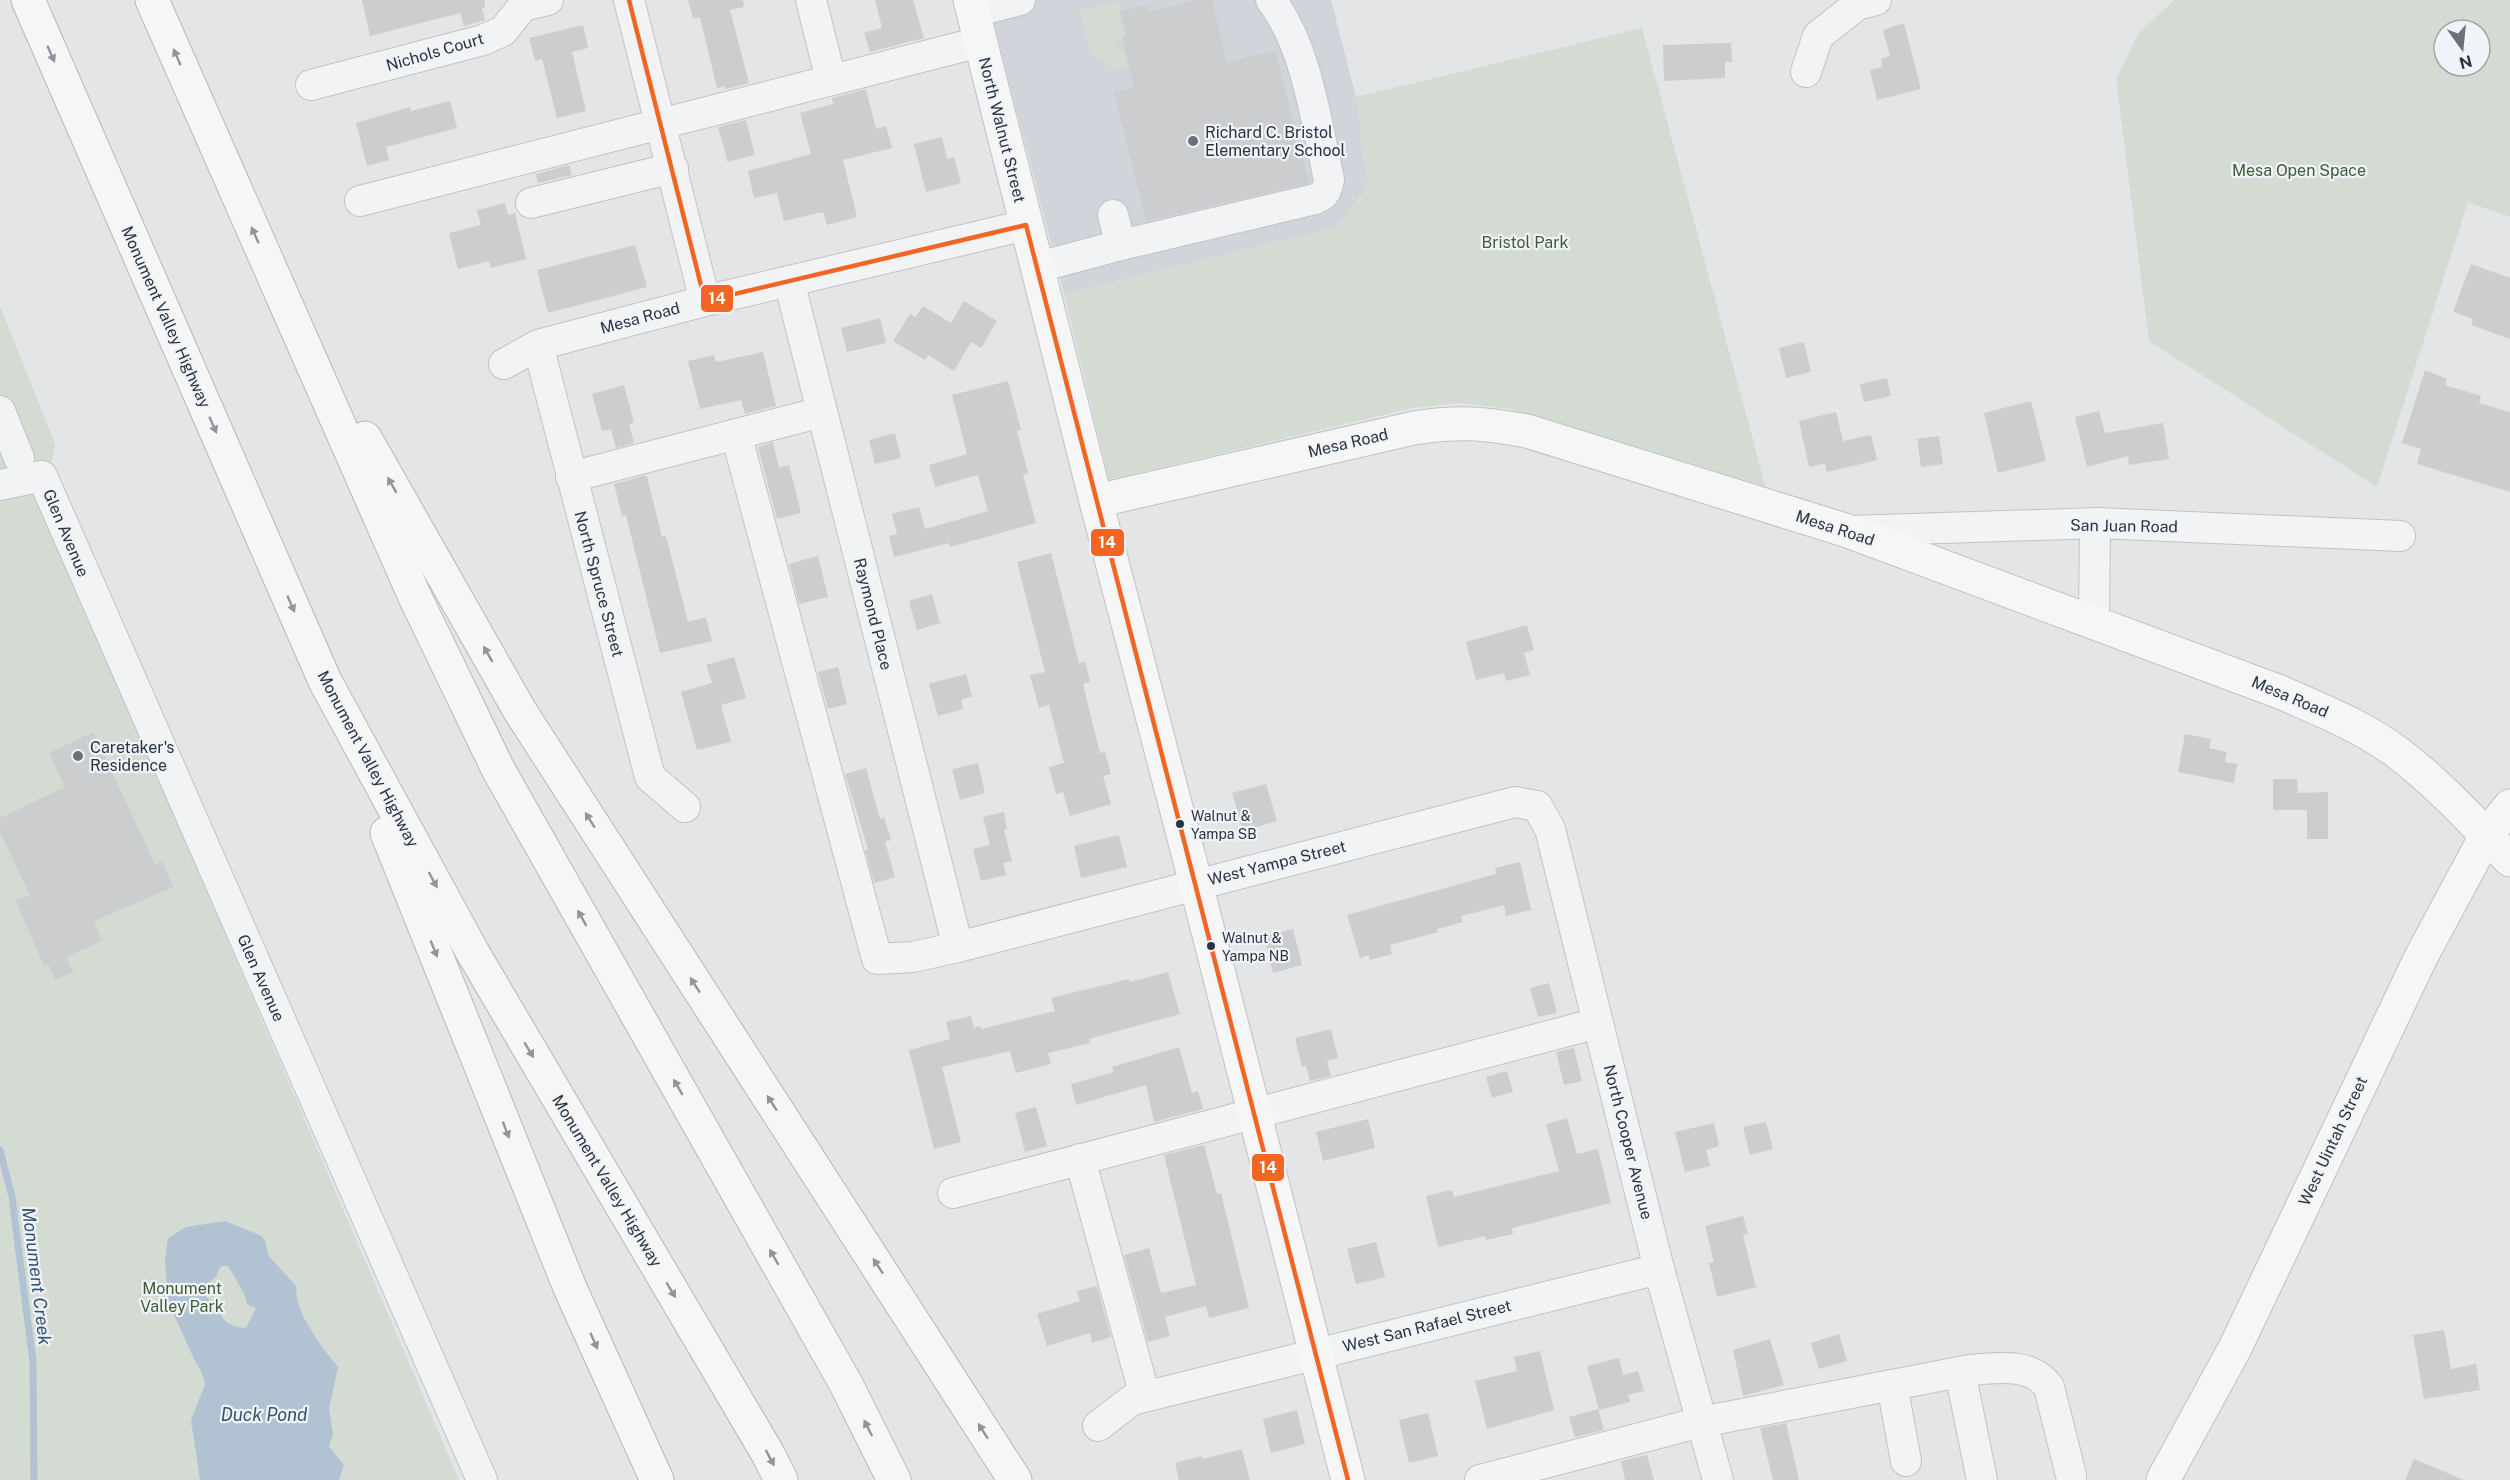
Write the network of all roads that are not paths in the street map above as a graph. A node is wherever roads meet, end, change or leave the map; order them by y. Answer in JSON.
{"nodes":[{"id":1,"x":28,"y":0,"type":"edge"},
{"id":2,"x":152,"y":0,"type":"edge"},
{"id":3,"x":548,"y":0,"type":"edge"},
{"id":4,"x":629,"y":0,"type":"edge"},
{"id":5,"x":811,"y":0,"type":"edge"},
{"id":6,"x":1020,"y":0,"type":"edge"},
{"id":7,"x":1271,"y":0,"type":"edge"},
{"id":8,"x":1876,"y":0,"type":"edge"},
{"id":9,"x":974,"y":18,"type":"edge"},
{"id":10,"x":1806,"y":72,"type":"dead end"},
{"id":11,"x":831,"y":80,"type":"junction"},
{"id":12,"x":311,"y":85,"type":"dead end"},
{"id":13,"x":662,"y":124,"type":"junction"},
{"id":14,"x":672,"y":168,"type":"junction"},
{"id":15,"x":360,"y":201,"type":"dead end"},
{"id":16,"x":531,"y":203,"type":"dead end"},
{"id":17,"x":1113,"y":215,"type":"dead end"},
{"id":18,"x":1026,"y":225,"type":"junction"},
{"id":19,"x":1121,"y":245,"type":"junction"},
{"id":20,"x":1038,"y":267,"type":"junction"},
{"id":21,"x":789,"y":282,"type":"junction"},
{"id":22,"x":279,"y":288,"type":"junction"},
{"id":23,"x":705,"y":301,"type":"junction"},
{"id":24,"x":537,"y":345,"type":"junction"},
{"id":25,"x":504,"y":364,"type":"dead end"},
{"id":26,"x":0,"y":411,"type":"edge"},
{"id":27,"x":822,"y":412,"type":"junction"},
{"id":28,"x":736,"y":434,"type":"junction"},
{"id":29,"x":31,"y":467,"type":"junction"},
{"id":30,"x":571,"y":477,"type":"junction"},
{"id":31,"x":0,"y":485,"type":"edge"},
{"id":32,"x":1096,"y":501,"type":"junction"},
{"id":33,"x":2095,"y":523,"type":"junction"},
{"id":34,"x":1848,"y":531,"type":"junction"},
{"id":35,"x":2400,"y":537,"type":"dead end"},
{"id":36,"x":2094,"y":622,"type":"junction"},
{"id":37,"x":325,"y":681,"type":"junction"},
{"id":38,"x":1537,"y":806,"type":"joint"},
{"id":39,"x":2510,"y":806,"type":"edge"},
{"id":40,"x":685,"y":807,"type":"dead end"},
{"id":41,"x":2486,"y":836,"type":"junction"},
{"id":42,"x":2510,"y":860,"type":"edge"},
{"id":43,"x":1196,"y":884,"type":"junction"},
{"id":44,"x":958,"y":947,"type":"junction"},
{"id":45,"x":1598,"y":1023,"type":"junction"},
{"id":46,"x":1254,"y":1113,"type":"junction"},
{"id":47,"x":1080,"y":1159,"type":"junction"},
{"id":48,"x":953,"y":1193,"type":"dead end"},
{"id":49,"x":1659,"y":1269,"type":"junction"},
{"id":50,"x":1316,"y":1354,"type":"junction"},
{"id":51,"x":1960,"y":1372,"type":"junction"},
{"id":52,"x":1892,"y":1385,"type":"junction"},
{"id":53,"x":1145,"y":1396,"type":"junction"},
{"id":54,"x":1701,"y":1422,"type":"junction"},
{"id":55,"x":1098,"y":1426,"type":"dead end"},
{"id":56,"x":1906,"y":1461,"type":"dead end"},
{"id":57,"x":1528,"y":1474,"type":"edge"},
{"id":58,"x":2071,"y":1475,"type":"dead end"},
{"id":59,"x":482,"y":1480,"type":"edge"},
{"id":60,"x":657,"y":1480,"type":"edge"},
{"id":61,"x":781,"y":1480,"type":"edge"},
{"id":62,"x":894,"y":1480,"type":"edge"},
{"id":63,"x":1015,"y":1480,"type":"edge"},
{"id":64,"x":1348,"y":1480,"type":"edge"},
{"id":65,"x":1480,"y":1480,"type":"edge"},
{"id":66,"x":1718,"y":1480,"type":"edge"},
{"id":67,"x":1982,"y":1480,"type":"edge"},
{"id":68,"x":2163,"y":1480,"type":"edge"}],
"edges":[{"from":1,"to":37,"type":"main road","name":"Monument Valley Highway","one_way":true},
{"from":22,"to":2,"type":"main road","one_way":true},
{"from":3,"to":12,"type":"street","name":"Nichols Court"},
{"from":4,"to":13,"type":"street"},
{"from":5,"to":11,"type":"street"},
{"from":6,"to":9,"type":"street"},
{"from":7,"to":19,"type":"street"},
{"from":8,"to":10,"type":"street"},
{"from":9,"to":11,"type":"street"},
{"from":9,"to":18,"type":"main road","name":"North Walnut Street"},
{"from":11,"to":13,"type":"street"},
{"from":13,"to":14,"type":"street"},
{"from":13,"to":15,"type":"street"},
{"from":14,"to":16,"type":"street"},
{"from":14,"to":23,"type":"street"},
{"from":17,"to":19,"type":"street"},
{"from":18,"to":20,"type":"main road","name":"North Walnut Street"},
{"from":18,"to":21,"type":"street","name":"Mesa Road"},
{"from":19,"to":20,"type":"street"},
{"from":20,"to":32,"type":"main road","name":"North Walnut Street"},
{"from":21,"to":23,"type":"street","name":"Mesa Road"},
{"from":21,"to":27,"type":"street","name":"Raymond Place"},
{"from":62,"to":22,"type":"main road","one_way":true},
{"from":63,"to":22,"type":"main road","one_way":true},
{"from":23,"to":24,"type":"street","name":"Mesa Road"},
{"from":24,"to":25,"type":"street","name":"Mesa Road"},
{"from":24,"to":30,"type":"street","name":"North Spruce Street"},
{"from":26,"to":29,"type":"street","name":"Glen Avenue"},
{"from":27,"to":28,"type":"street"},
{"from":27,"to":44,"type":"street","name":"Raymond Place"},
{"from":28,"to":30,"type":"street"},
{"from":28,"to":44,"type":"street","name":"West Yampa Street"},
{"from":29,"to":31,"type":"street"},
{"from":29,"to":59,"type":"street","name":"Glen Avenue"},
{"from":30,"to":40,"type":"street","name":"North Spruce Street"},
{"from":32,"to":34,"type":"main road","name":"Mesa Road"},
{"from":32,"to":43,"type":"main road","name":"North Walnut Street"},
{"from":33,"to":34,"type":"street","name":"San Juan Road"},
{"from":33,"to":35,"type":"street","name":"San Juan Road"},
{"from":33,"to":36,"type":"street"},
{"from":34,"to":36,"type":"main road","name":"Mesa Road"},
{"from":36,"to":41,"type":"main road","name":"Mesa Road"},
{"from":37,"to":60,"type":"main road","one_way":true},
{"from":37,"to":61,"type":"main road","name":"Monument Valley Highway","one_way":true},
{"from":38,"to":43,"type":"street","name":"West Yampa Street"},
{"from":38,"to":45,"type":"street","name":"North Cooper Avenue"},
{"from":39,"to":41,"type":"main road","name":"West Uintah Street"},
{"from":41,"to":42,"type":"main road","name":"Mesa Road"},
{"from":41,"to":68,"type":"main road","name":"West Uintah Street"},
{"from":43,"to":44,"type":"street","name":"West Yampa Street"},
{"from":43,"to":46,"type":"main road","name":"North Walnut Street"},
{"from":45,"to":46,"type":"street"},
{"from":45,"to":49,"type":"street","name":"North Cooper Avenue"},
{"from":46,"to":47,"type":"street"},
{"from":46,"to":50,"type":"main road","name":"North Walnut Street"},
{"from":47,"to":48,"type":"street"},
{"from":47,"to":53,"type":"street"},
{"from":49,"to":50,"type":"street","name":"West San Rafael Street"},
{"from":49,"to":54,"type":"street","name":"North Cooper Avenue"},
{"from":50,"to":53,"type":"street","name":"West San Rafael Street"},
{"from":50,"to":64,"type":"main road","name":"North Walnut Street"},
{"from":51,"to":52,"type":"street"},
{"from":51,"to":58,"type":"street"},
{"from":51,"to":67,"type":"street"},
{"from":52,"to":54,"type":"street"},
{"from":52,"to":56,"type":"street"},
{"from":53,"to":55,"type":"street","name":"West San Rafael Street"},
{"from":54,"to":57,"type":"street"},
{"from":54,"to":66,"type":"street","name":"North Cooper Avenue"},
{"from":57,"to":65,"type":"street"}]}
